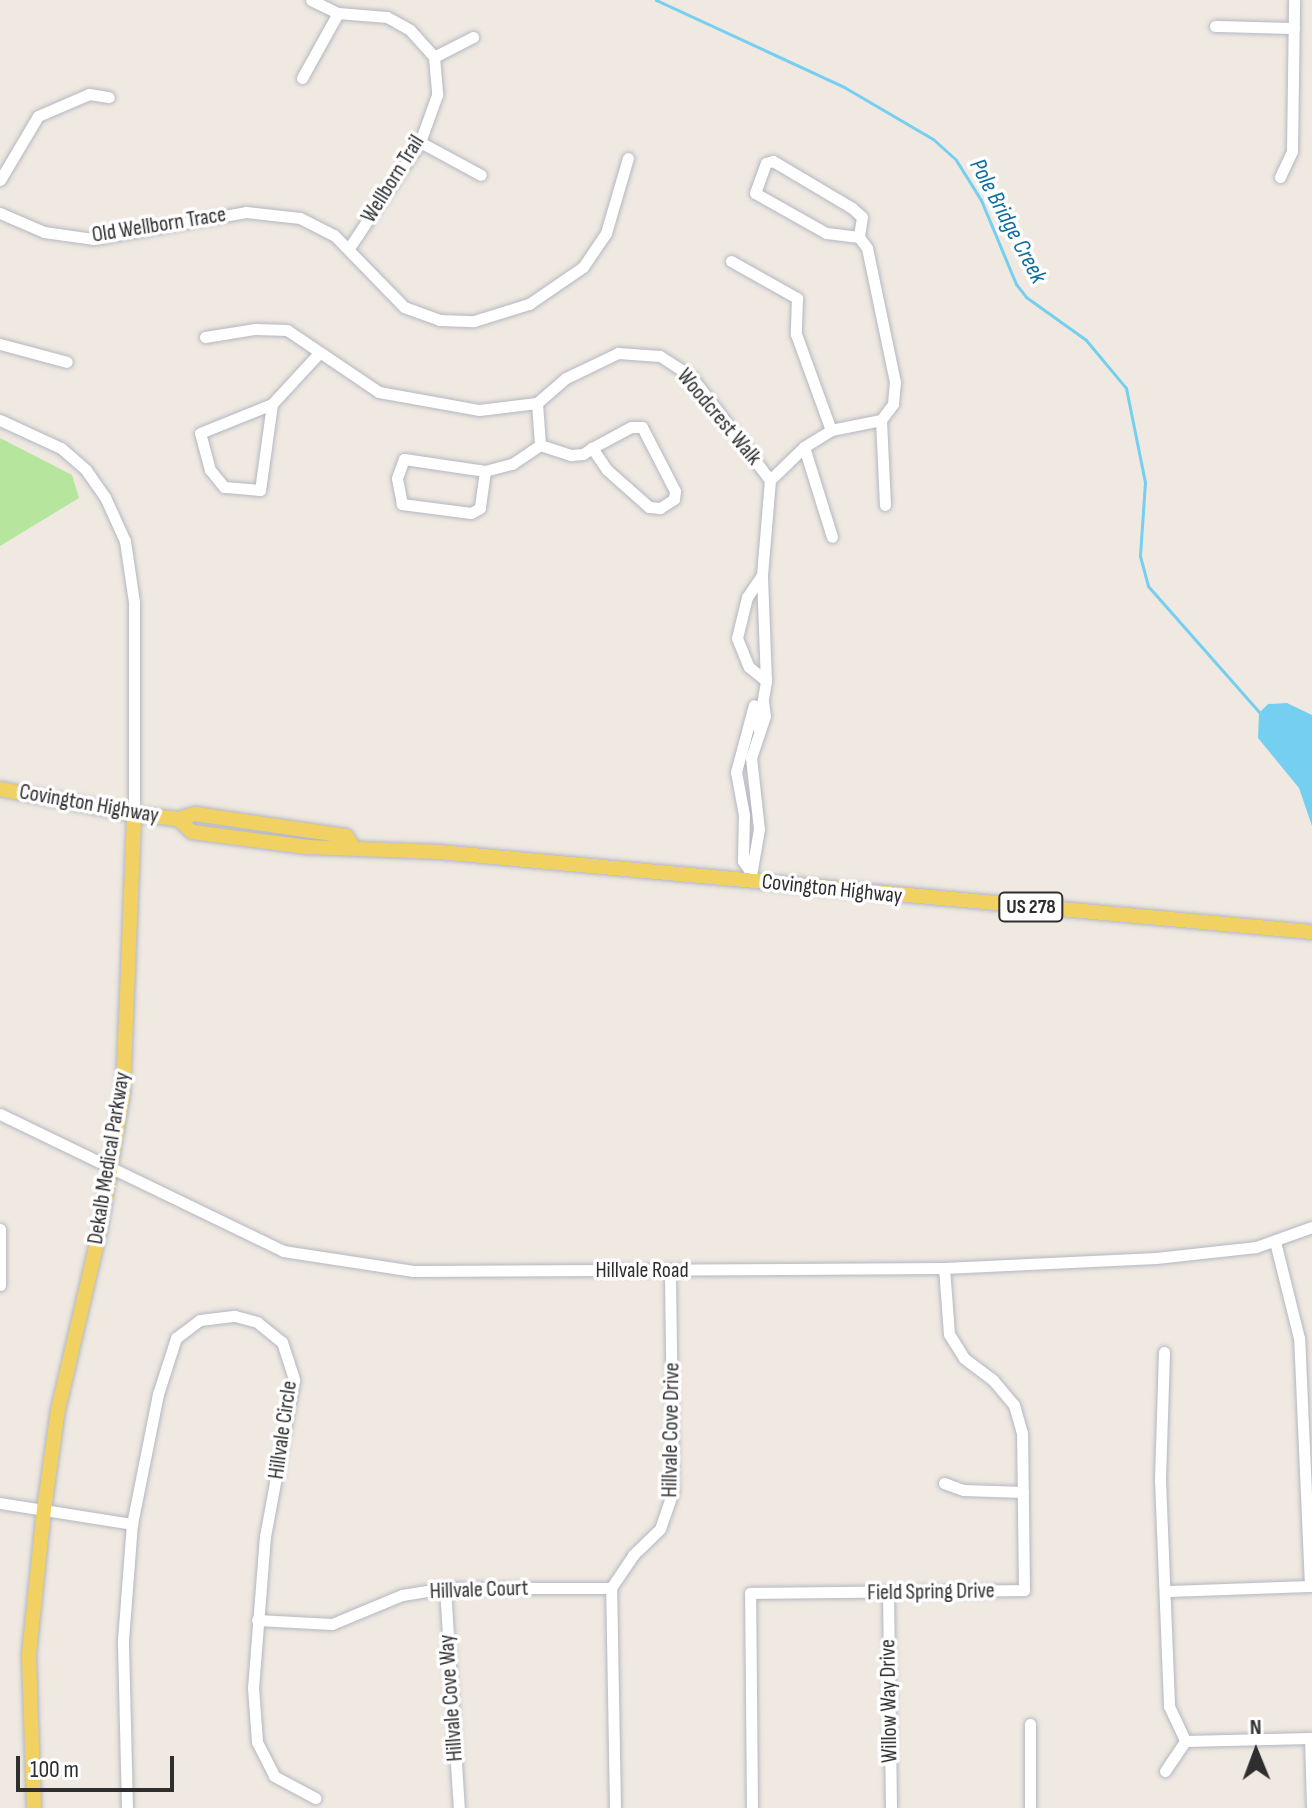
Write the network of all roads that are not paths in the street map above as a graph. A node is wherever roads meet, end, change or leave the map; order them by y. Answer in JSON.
{"nodes":[{"id":1,"x":311,"y":0,"type":"edge"},
{"id":2,"x":1294,"y":0,"type":"edge"},
{"id":3,"x":338,"y":13,"type":"junction"},
{"id":4,"x":1215,"y":26,"type":"dead end"},
{"id":5,"x":1294,"y":28,"type":"junction"},
{"id":6,"x":473,"y":37,"type":"dead end"},
{"id":7,"x":434,"y":57,"type":"junction"},
{"id":8,"x":302,"y":78,"type":"dead end"},
{"id":9,"x":109,"y":97,"type":"dead end"},
{"id":10,"x":420,"y":142,"type":"junction"},
{"id":11,"x":628,"y":158,"type":"dead end"},
{"id":12,"x":481,"y":175,"type":"dead end"},
{"id":13,"x":1280,"y":177,"type":"dead end"},
{"id":14,"x":0,"y":180,"type":"edge"},
{"id":15,"x":0,"y":213,"type":"edge"},
{"id":16,"x":859,"y":237,"type":"junction"},
{"id":17,"x":349,"y":248,"type":"junction"},
{"id":18,"x":731,"y":261,"type":"dead end"},
{"id":19,"x":205,"y":337,"type":"dead end"},
{"id":20,"x":0,"y":344,"type":"edge"},
{"id":21,"x":319,"y":353,"type":"junction"},
{"id":22,"x":67,"y":362,"type":"dead end"},
{"id":23,"x":537,"y":403,"type":"junction"},
{"id":24,"x":272,"y":404,"type":"junction"},
{"id":25,"x":0,"y":420,"type":"edge"},
{"id":26,"x":881,"y":420,"type":"junction"},
{"id":27,"x":831,"y":430,"type":"junction"},
{"id":28,"x":540,"y":445,"type":"junction"},
{"id":29,"x":804,"y":447,"type":"junction"},
{"id":30,"x":592,"y":448,"type":"junction"},
{"id":31,"x":485,"y":471,"type":"junction"},
{"id":32,"x":770,"y":480,"type":"junction"},
{"id":33,"x":885,"y":505,"type":"dead end"},
{"id":34,"x":832,"y":537,"type":"dead end"},
{"id":35,"x":762,"y":575,"type":"junction"},
{"id":36,"x":766,"y":681,"type":"junction"},
{"id":37,"x":762,"y":698,"type":"junction"},
{"id":38,"x":757,"y":732,"type":"junction"},
{"id":39,"x":743,"y":733,"type":"junction"},
{"id":40,"x":0,"y":789,"type":"edge"},
{"id":41,"x":134,"y":814,"type":"junction"},
{"id":42,"x":750,"y":876,"type":"junction"},
{"id":43,"x":1312,"y":932,"type":"edge"},
{"id":44,"x":0,"y":1114,"type":"edge"},
{"id":45,"x":110,"y":1169,"type":"junction"},
{"id":46,"x":1312,"y":1227,"type":"edge"},
{"id":47,"x":0,"y":1229,"type":"edge"},
{"id":48,"x":1275,"y":1242,"type":"junction"},
{"id":49,"x":944,"y":1268,"type":"junction"},
{"id":50,"x":670,"y":1271,"type":"junction"},
{"id":51,"x":0,"y":1285,"type":"edge"},
{"id":52,"x":1164,"y":1352,"type":"dead end"},
{"id":53,"x":944,"y":1483,"type":"dead end"},
{"id":54,"x":1023,"y":1492,"type":"junction"},
{"id":55,"x":0,"y":1503,"type":"edge"},
{"id":56,"x":44,"y":1509,"type":"junction"},
{"id":57,"x":132,"y":1524,"type":"junction"},
{"id":58,"x":445,"y":1588,"type":"junction"},
{"id":59,"x":611,"y":1588,"type":"junction"},
{"id":60,"x":1168,"y":1591,"type":"junction"},
{"id":61,"x":888,"y":1593,"type":"junction"},
{"id":62,"x":257,"y":1620,"type":"junction"},
{"id":63,"x":1030,"y":1724,"type":"dead end"},
{"id":64,"x":1185,"y":1741,"type":"junction"},
{"id":65,"x":1165,"y":1771,"type":"dead end"},
{"id":66,"x":315,"y":1798,"type":"dead end"},
{"id":67,"x":1312,"y":1807,"type":"edge"},
{"id":68,"x":34,"y":1808,"type":"edge"},
{"id":69,"x":127,"y":1808,"type":"edge"},
{"id":70,"x":459,"y":1808,"type":"edge"},
{"id":71,"x":615,"y":1808,"type":"edge"},
{"id":72,"x":752,"y":1808,"type":"edge"},
{"id":73,"x":891,"y":1808,"type":"edge"},
{"id":74,"x":1030,"y":1808,"type":"edge"}],
"edges":[{"from":1,"to":3,"type":"street"},
{"from":2,"to":5,"type":"street"},
{"from":3,"to":7,"type":"street"},
{"from":3,"to":8,"type":"street"},
{"from":4,"to":5,"type":"street"},
{"from":5,"to":13,"type":"street"},
{"from":6,"to":7,"type":"street"},
{"from":7,"to":10,"type":"street","name":"Wellborn Trail"},
{"from":9,"to":14,"type":"street"},
{"from":10,"to":12,"type":"street"},
{"from":10,"to":17,"type":"street","name":"Wellborn Trail"},
{"from":11,"to":17,"type":"street","name":"Old Wellborn Trace"},
{"from":15,"to":17,"type":"street","name":"Old Wellborn Trace"},
{"from":16,"to":16,"type":"street"},
{"from":16,"to":26,"type":"street"},
{"from":18,"to":27,"type":"street"},
{"from":19,"to":21,"type":"street"},
{"from":20,"to":22,"type":"street"},
{"from":21,"to":23,"type":"street"},
{"from":21,"to":24,"type":"street"},
{"from":23,"to":28,"type":"street"},
{"from":23,"to":32,"type":"street","name":"Woodcrest Walk"},
{"from":24,"to":24,"type":"street"},
{"from":25,"to":41,"type":"street","name":"Dekalb Medical Parkway"},
{"from":26,"to":27,"type":"street","name":"Woodcrest Walk"},
{"from":26,"to":33,"type":"street"},
{"from":27,"to":29,"type":"street","name":"Woodcrest Walk"},
{"from":28,"to":30,"type":"street"},
{"from":28,"to":31,"type":"street"},
{"from":29,"to":32,"type":"street","name":"Woodcrest Walk"},
{"from":29,"to":34,"type":"street"},
{"from":30,"to":30,"type":"street"},
{"from":31,"to":31,"type":"street"},
{"from":32,"to":35,"type":"street","name":"Woodcrest Walk"},
{"from":35,"to":36,"type":"street","name":"Woodcrest Walk"},
{"from":35,"to":36,"type":"street","name":"Woodcrest Walk"},
{"from":36,"to":37,"type":"street","name":"Woodcrest Walk"},
{"from":37,"to":38,"type":"street","name":"Woodcrest Walk"},
{"from":37,"to":39,"type":"street","name":"Woodcrest Walk"},
{"from":38,"to":39,"type":"street"},
{"from":38,"to":42,"type":"street","name":"Woodcrest Walk"},
{"from":39,"to":42,"type":"street","name":"Woodcrest Walk"},
{"from":40,"to":41,"type":"main road","name":"Covington Highway","number":"US 278"},
{"from":41,"to":42,"type":"main road","name":"Covington Highway","number":"US 278"},
{"from":41,"to":45,"type":"main road","name":"Dekalb Medical Parkway"},
{"from":42,"to":43,"type":"main road","name":"Covington Highway","number":"US 278"},
{"from":44,"to":45,"type":"street","name":"Hillvale Road"},
{"from":45,"to":50,"type":"street","name":"Hillvale Road"},
{"from":45,"to":56,"type":"main road","name":"Dekalb Medical Parkway"},
{"from":46,"to":48,"type":"street","name":"Hillvale Road"},
{"from":47,"to":51,"type":"street"},
{"from":48,"to":49,"type":"street","name":"Hillvale Road"},
{"from":48,"to":60,"type":"street"},
{"from":49,"to":50,"type":"street","name":"Hillvale Road"},
{"from":49,"to":54,"type":"street","name":"Field Spring Drive"},
{"from":50,"to":59,"type":"street","name":"Hillvale Cove Drive"},
{"from":52,"to":60,"type":"street"},
{"from":53,"to":54,"type":"street"},
{"from":54,"to":61,"type":"street","name":"Field Spring Drive"},
{"from":55,"to":56,"type":"street"},
{"from":56,"to":57,"type":"street"},
{"from":56,"to":68,"type":"main road","name":"Dekalb Medical Parkway"},
{"from":57,"to":62,"type":"street","name":"Hillvale Circle"},
{"from":57,"to":69,"type":"street","name":"Hillvale Circle"},
{"from":58,"to":59,"type":"street","name":"Hillvale Court"},
{"from":58,"to":62,"type":"street","name":"Hillvale Court"},
{"from":58,"to":70,"type":"street","name":"Hillvale Cove Way"},
{"from":59,"to":71,"type":"street"},
{"from":60,"to":64,"type":"street"},
{"from":61,"to":72,"type":"street","name":"Field Spring Drive"},
{"from":61,"to":73,"type":"street","name":"Willow Way Drive"},
{"from":62,"to":66,"type":"street","name":"Hillvale Circle"},
{"from":63,"to":74,"type":"street"},
{"from":64,"to":65,"type":"street"},
{"from":64,"to":67,"type":"street"}]}
